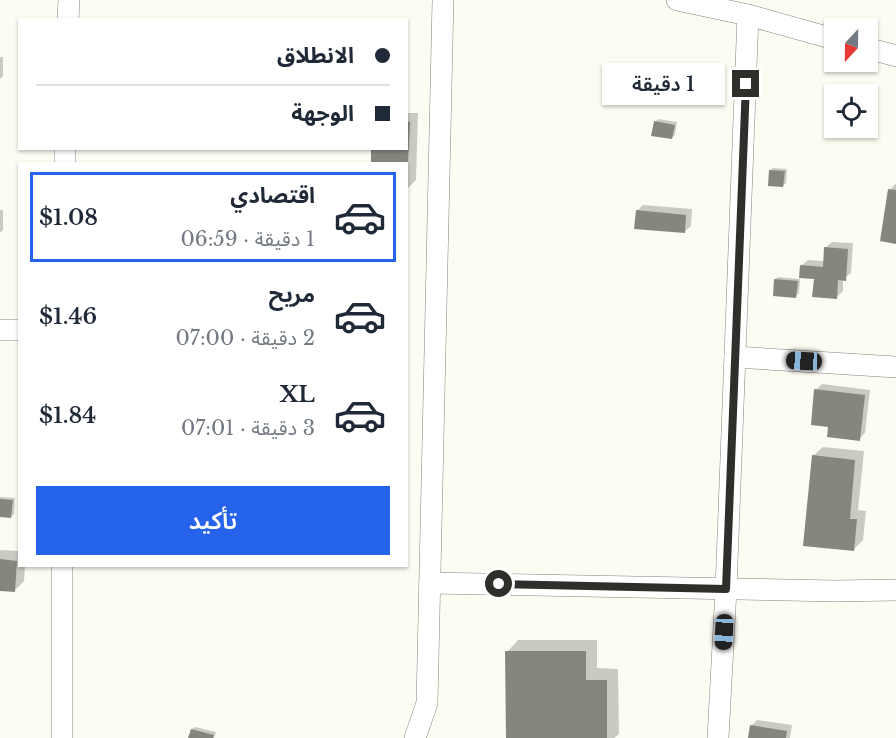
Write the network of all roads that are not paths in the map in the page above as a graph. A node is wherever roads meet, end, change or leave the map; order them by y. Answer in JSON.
{"nodes":[{"id":1,"x":69,"y":0,"type":"edge"},
{"id":2,"x":443,"y":0,"type":"edge"},
{"id":3,"x":677,"y":0,"type":"edge"},
{"id":4,"x":748,"y":15,"type":"junction"},
{"id":5,"x":68,"y":18,"type":"edge"},
{"id":6,"x":824,"y":36,"type":"edge"},
{"id":7,"x":878,"y":51,"type":"edge"},
{"id":8,"x":896,"y":56,"type":"edge"},
{"id":9,"x":0,"y":330,"type":"edge"},
{"id":10,"x":18,"y":330,"type":"edge"},
{"id":11,"x":735,"y":357,"type":"junction"},
{"id":12,"x":896,"y":367,"type":"edge"},
{"id":13,"x":62,"y":567,"type":"edge"},
{"id":14,"x":430,"y":583,"type":"junction"},
{"id":15,"x":726,"y":589,"type":"junction"},
{"id":16,"x":896,"y":590,"type":"edge"},
{"id":17,"x":62,"y":738,"type":"edge"},
{"id":18,"x":415,"y":738,"type":"edge"},
{"id":19,"x":718,"y":738,"type":"edge"}],
"edges":[{"from":1,"to":5,"type":"street"},
{"from":2,"to":14,"type":"street"},
{"from":3,"to":4,"type":"street"},
{"from":4,"to":6,"type":"street"},
{"from":4,"to":11,"type":"street"},
{"from":7,"to":8,"type":"street"},
{"from":9,"to":10,"type":"street"},
{"from":11,"to":12,"type":"street"},
{"from":11,"to":15,"type":"street"},
{"from":13,"to":17,"type":"street"},
{"from":14,"to":15,"type":"street"},
{"from":14,"to":18,"type":"street"},
{"from":15,"to":16,"type":"street"},
{"from":15,"to":19,"type":"street"}]}
